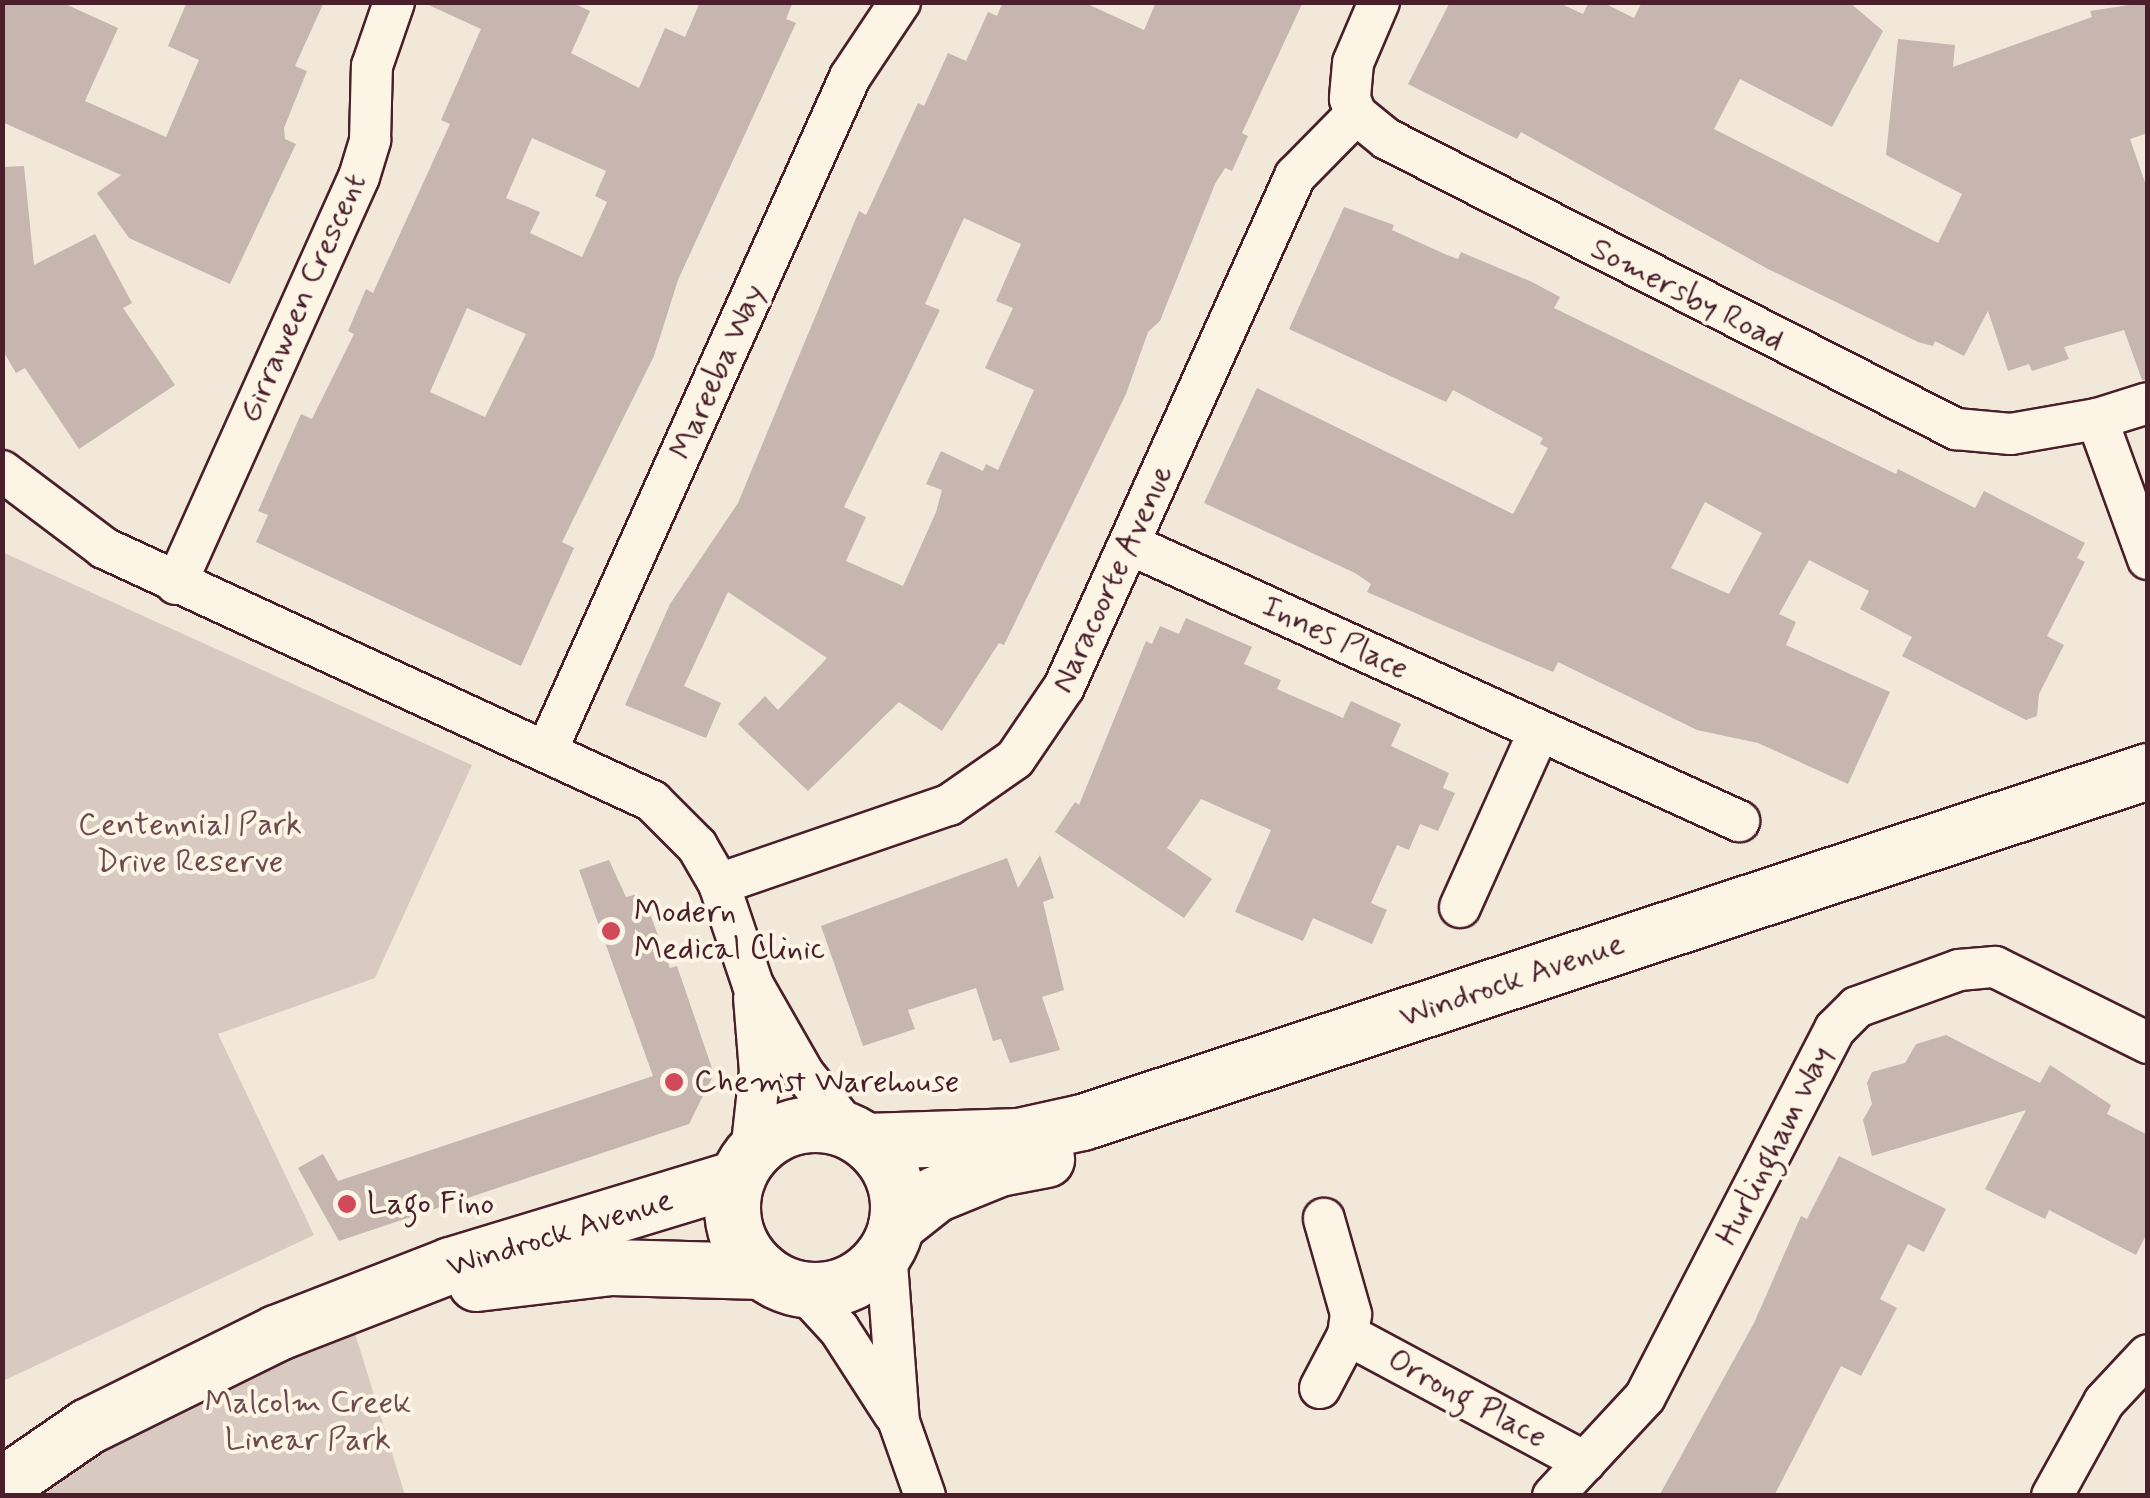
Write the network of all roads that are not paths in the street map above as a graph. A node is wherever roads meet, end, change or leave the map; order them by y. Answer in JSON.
{"nodes":[{"id":1,"x":394,"y":2,"type":"edge"},
{"id":2,"x":900,"y":2,"type":"edge"},
{"id":3,"x":1379,"y":2,"type":"edge"},
{"id":4,"x":1356,"y":114,"type":"junction"},
{"id":5,"x":2148,"y":403,"type":"edge"},
{"id":6,"x":2097,"y":420,"type":"junction"},
{"id":7,"x":2,"y":471,"type":"edge"},
{"id":8,"x":1132,"y":545,"type":"junction"},
{"id":9,"x":2148,"y":559,"type":"edge"},
{"id":10,"x":176,"y":584,"type":"junction"},
{"id":11,"x":1539,"y":731,"type":"junction"},
{"id":12,"x":548,"y":750,"type":"junction"},
{"id":13,"x":2148,"y":771,"type":"edge"},
{"id":14,"x":2148,"y":804,"type":"edge"},
{"id":15,"x":1739,"y":821,"type":"dead end"},
{"id":16,"x":719,"y":884,"type":"junction"},
{"id":17,"x":1460,"y":907,"type":"dead end"},
{"id":18,"x":753,"y":985,"type":"junction"},
{"id":19,"x":2148,"y":1043,"type":"edge"},
{"id":20,"x":858,"y":1136,"type":"junction"},
{"id":21,"x":744,"y":1165,"type":"junction"},
{"id":22,"x":1324,"y":1219,"type":"dead end"},
{"id":23,"x":891,"y":1238,"type":"junction"},
{"id":24,"x":781,"y":1280,"type":"junction"},
{"id":25,"x":383,"y":1292,"type":"junction"},
{"id":26,"x":1348,"y":1335,"type":"junction"},
{"id":27,"x":2148,"y":1355,"type":"edge"},
{"id":28,"x":1320,"y":1388,"type":"dead end"},
{"id":29,"x":899,"y":1422,"type":"junction"},
{"id":30,"x":1586,"y":1462,"type":"junction"},
{"id":31,"x":2,"y":1485,"type":"edge"},
{"id":32,"x":925,"y":1496,"type":"edge"},
{"id":33,"x":1553,"y":1496,"type":"edge"},
{"id":34,"x":2052,"y":1496,"type":"edge"}],
"edges":[{"from":1,"to":10,"type":"street","name":"Girraween Crescent"},
{"from":2,"to":12,"type":"street","name":"Mareeba Way"},
{"from":3,"to":4,"type":"street"},
{"from":4,"to":6,"type":"street","name":"Somersby Road"},
{"from":4,"to":8,"type":"street","name":"Naracoorte Avenue"},
{"from":5,"to":6,"type":"street","name":"Somersby Road"},
{"from":6,"to":9,"type":"street"},
{"from":7,"to":10,"type":"street"},
{"from":8,"to":11,"type":"street","name":"Innes Place"},
{"from":8,"to":16,"type":"street","name":"Naracoorte Avenue"},
{"from":10,"to":12,"type":"street"},
{"from":11,"to":15,"type":"street","name":"Innes Place"},
{"from":11,"to":17,"type":"street"},
{"from":12,"to":16,"type":"street"},
{"from":13,"to":20,"type":"street","name":"Windrock Avenue"},
{"from":14,"to":23,"type":"street","name":"Windrock Avenue"},
{"from":16,"to":18,"type":"street"},
{"from":18,"to":20,"type":"street"},
{"from":18,"to":21,"type":"street"},
{"from":19,"to":30,"type":"street","name":"Hurlingham Way"},
{"from":20,"to":21,"type":"street"},
{"from":20,"to":23,"type":"street"},
{"from":21,"to":24,"type":"street"},
{"from":21,"to":25,"type":"street","name":"Windrock Avenue"},
{"from":22,"to":26,"type":"street"},
{"from":23,"to":24,"type":"street"},
{"from":23,"to":29,"type":"street"},
{"from":24,"to":25,"type":"street","name":"Windrock Avenue"},
{"from":24,"to":29,"type":"street"},
{"from":25,"to":31,"type":"street","name":"Windrock Avenue"},
{"from":26,"to":28,"type":"street"},
{"from":26,"to":30,"type":"street","name":"Orrong Place"},
{"from":27,"to":34,"type":"street"},
{"from":29,"to":32,"type":"street"},
{"from":30,"to":33,"type":"street","name":"Hurlingham Way"}]}
